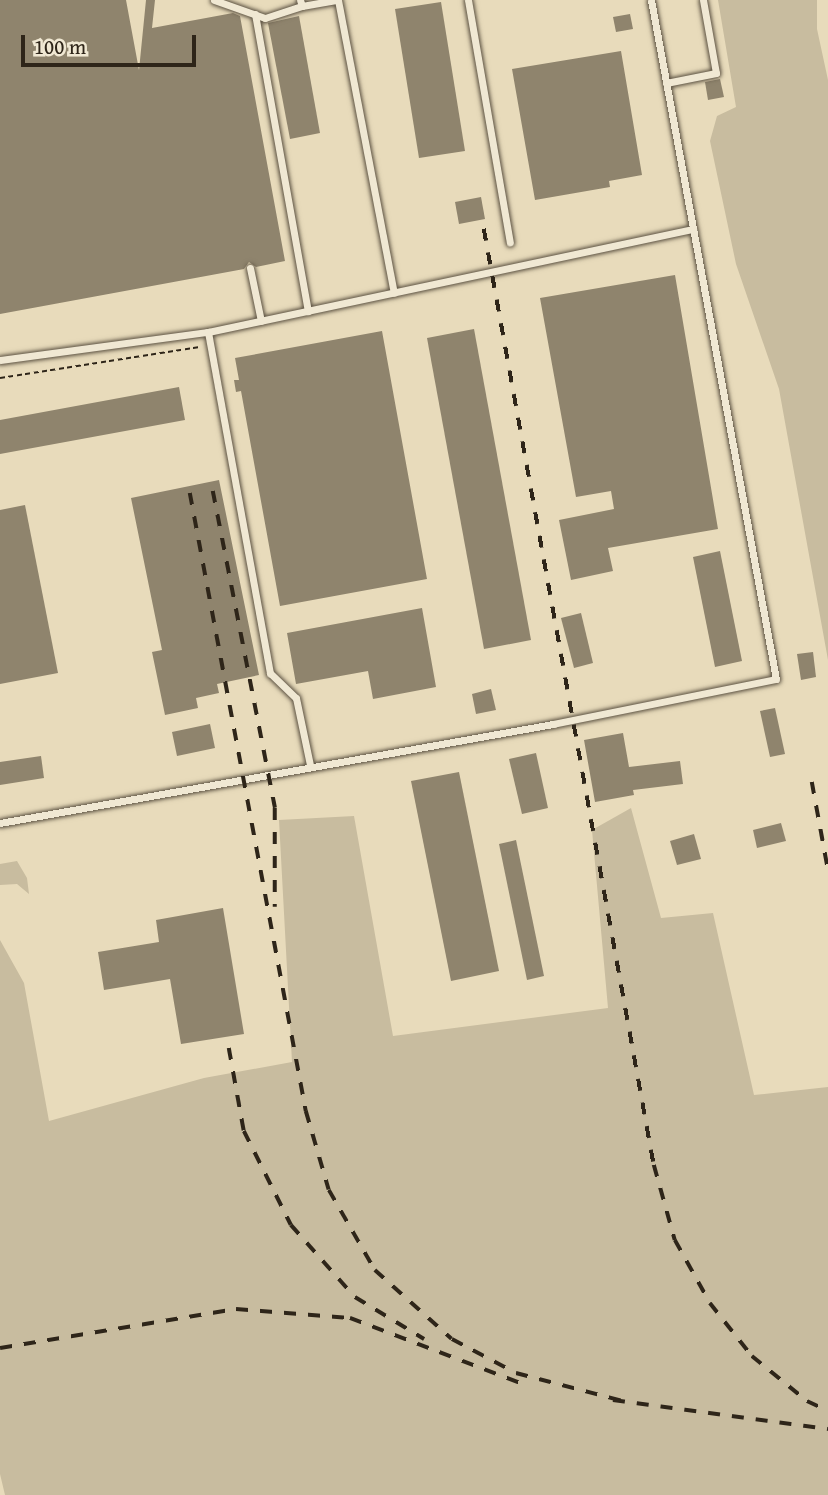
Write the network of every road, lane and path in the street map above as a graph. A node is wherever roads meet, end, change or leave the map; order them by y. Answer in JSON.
{"nodes":[{"id":1,"x":214,"y":0,"type":"edge"},
{"id":2,"x":338,"y":0,"type":"edge"},
{"id":3,"x":468,"y":0,"type":"edge"},
{"id":4,"x":651,"y":0,"type":"edge"},
{"id":5,"x":703,"y":0,"type":"edge"},
{"id":6,"x":301,"y":3,"type":"edge"},
{"id":7,"x":255,"y":14,"type":"junction"},
{"id":8,"x":666,"y":83,"type":"junction"},
{"id":9,"x":693,"y":229,"type":"junction"},
{"id":10,"x":510,"y":242,"type":"dead end"},
{"id":11,"x":250,"y":268,"type":"dead end"},
{"id":12,"x":394,"y":293,"type":"junction"},
{"id":13,"x":307,"y":311,"type":"junction"},
{"id":14,"x":261,"y":321,"type":"junction"},
{"id":15,"x":208,"y":332,"type":"junction"},
{"id":16,"x":211,"y":346,"type":"junction"},
{"id":17,"x":0,"y":360,"type":"edge"},
{"id":18,"x":0,"y":378,"type":"edge"},
{"id":19,"x":310,"y":765,"type":"junction"},
{"id":20,"x":0,"y":823,"type":"edge"}],
"edges":[{"from":1,"to":7,"type":"lane"},
{"from":2,"to":6,"type":"lane"},
{"from":2,"to":12,"type":"lane"},
{"from":3,"to":10,"type":"lane"},
{"from":4,"to":8,"type":"lane"},
{"from":5,"to":8,"type":"lane"},
{"from":6,"to":7,"type":"lane"},
{"from":7,"to":13,"type":"lane"},
{"from":8,"to":9,"type":"lane"},
{"from":9,"to":12,"type":"lane"},
{"from":9,"to":19,"type":"lane"},
{"from":11,"to":14,"type":"lane"},
{"from":12,"to":13,"type":"lane"},
{"from":13,"to":14,"type":"lane"},
{"from":14,"to":15,"type":"lane"},
{"from":15,"to":16,"type":"lane"},
{"from":15,"to":17,"type":"lane"},
{"from":16,"to":18,"type":"path"},
{"from":16,"to":19,"type":"lane"},
{"from":19,"to":20,"type":"lane"}]}
